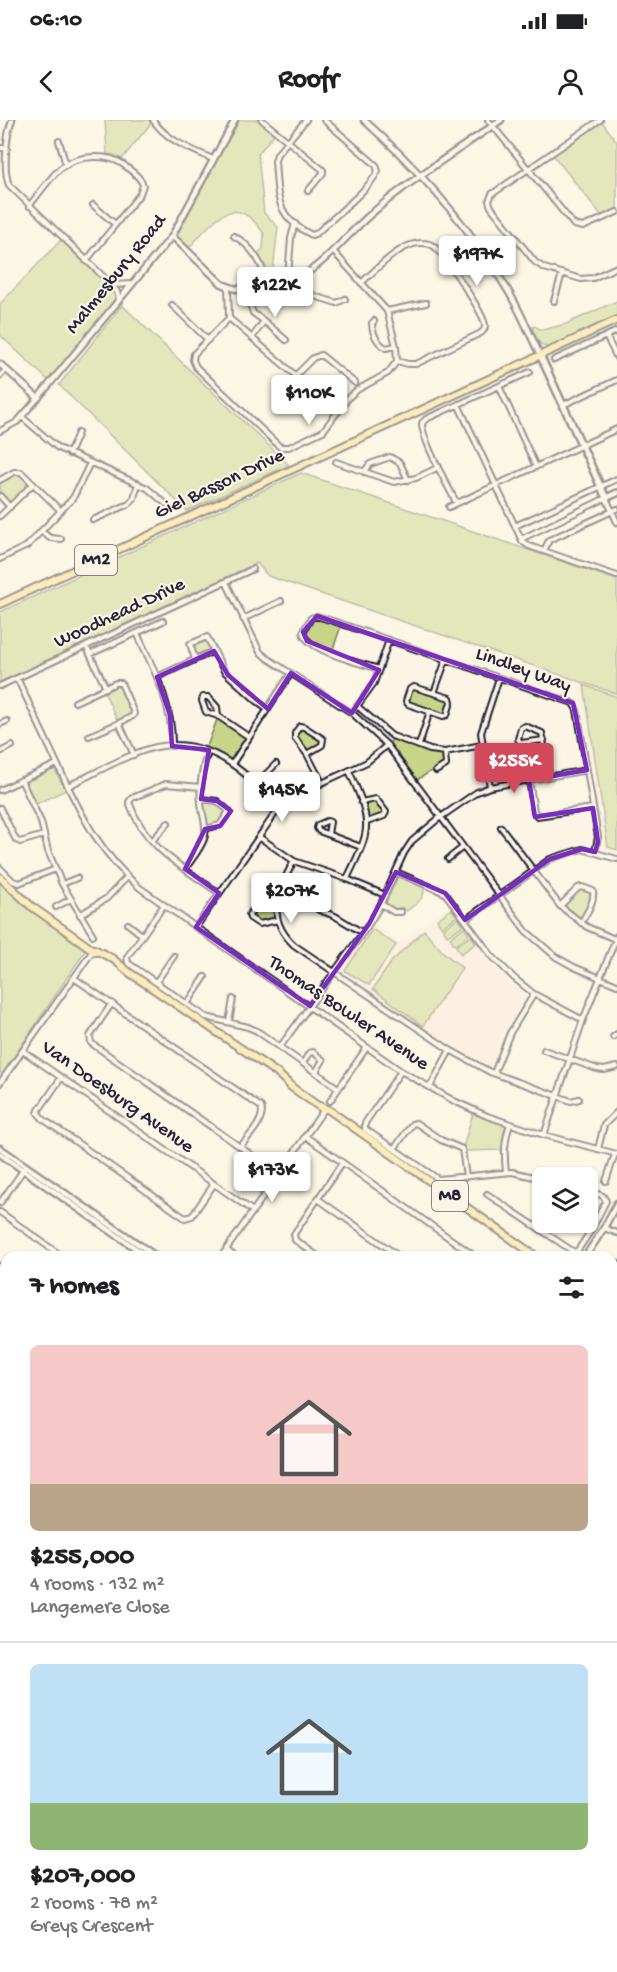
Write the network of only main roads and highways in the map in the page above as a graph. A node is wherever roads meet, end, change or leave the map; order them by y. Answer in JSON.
{"nodes":[{"id":1,"x":617,"y":320,"type":"edge"},
{"id":2,"x":540,"y":355,"type":"junction"},
{"id":3,"x":617,"y":493,"type":"edge"},
{"id":4,"x":0,"y":604,"type":"edge"},
{"id":5,"x":0,"y":877,"type":"edge"},
{"id":6,"x":529,"y":1251,"type":"edge"}],
"edges":[{"from":1,"to":2,"type":"main road","name":"Giel Basson Drive","number":"M12"},
{"from":2,"to":3,"type":"main road"},
{"from":2,"to":4,"type":"main road","name":"Giel Basson Drive","number":"M12"},
{"from":5,"to":6,"type":"main road","number":"M8"}]}
